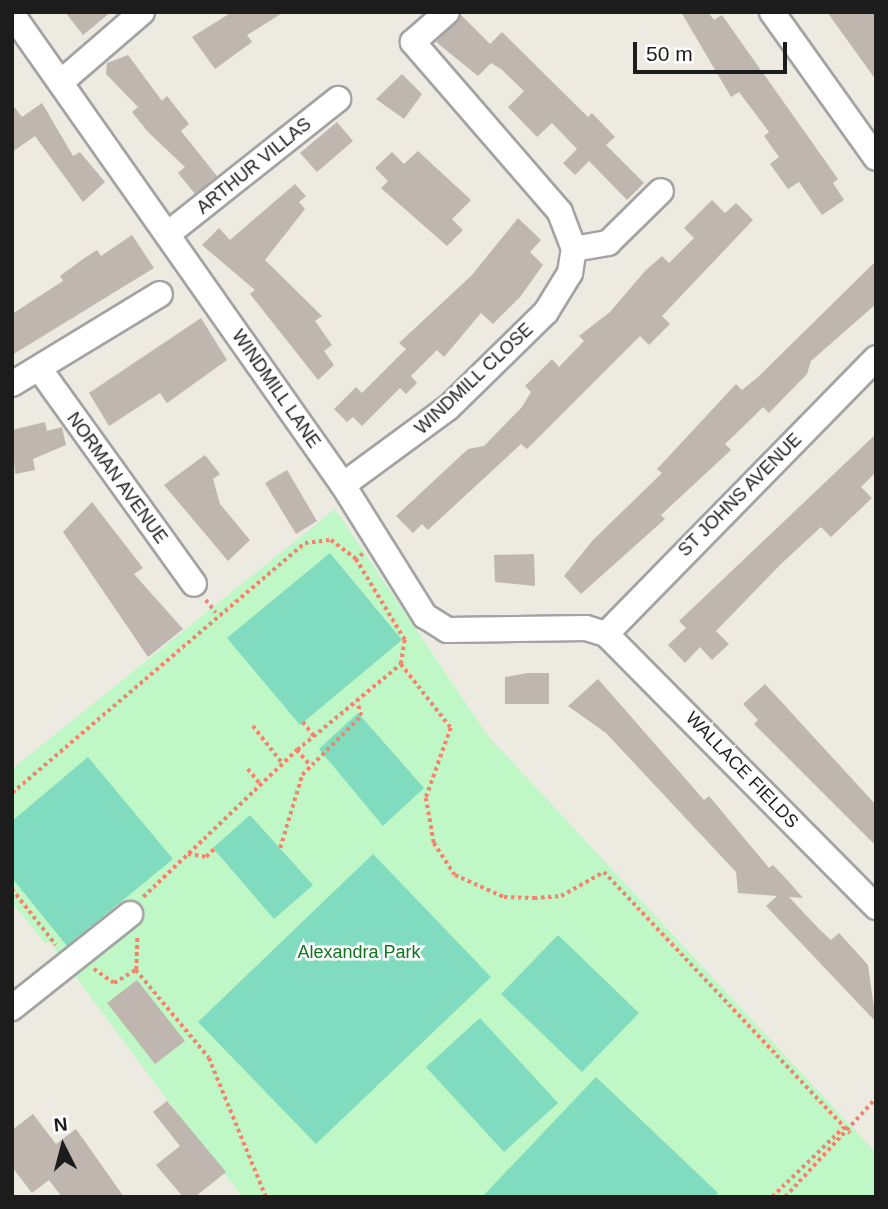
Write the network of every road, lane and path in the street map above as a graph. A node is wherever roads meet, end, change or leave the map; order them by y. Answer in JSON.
{"nodes":[{"id":1,"x":142,"y":12,"type":"edge"},
{"id":2,"x":447,"y":12,"type":"edge"},
{"id":3,"x":772,"y":12,"type":"edge"},
{"id":4,"x":12,"y":14,"type":"edge"},
{"id":5,"x":61,"y":82,"type":"junction"},
{"id":6,"x":338,"y":99,"type":"dead end"},
{"id":7,"x":876,"y":158,"type":"edge"},
{"id":8,"x":661,"y":191,"type":"dead end"},
{"id":9,"x":169,"y":233,"type":"junction"},
{"id":10,"x":574,"y":249,"type":"junction"},
{"id":11,"x":160,"y":294,"type":"dead end"},
{"id":12,"x":876,"y":358,"type":"edge"},
{"id":13,"x":41,"y":371,"type":"junction"},
{"id":14,"x":12,"y":384,"type":"edge"},
{"id":15,"x":343,"y":485,"type":"junction"},
{"id":16,"x":378,"y":542,"type":"junction"},
{"id":17,"x":356,"y":559,"type":"junction"},
{"id":18,"x":194,"y":584,"type":"dead end"},
{"id":19,"x":606,"y":634,"type":"junction"},
{"id":20,"x":401,"y":664,"type":"junction"},
{"id":21,"x":357,"y":702,"type":"junction"},
{"id":22,"x":303,"y":722,"type":"dead end"},
{"id":23,"x":253,"y":726,"type":"dead end"},
{"id":24,"x":314,"y":736,"type":"junction"},
{"id":25,"x":298,"y":750,"type":"junction"},
{"id":26,"x":283,"y":764,"type":"junction"},
{"id":27,"x":310,"y":765,"type":"junction"},
{"id":28,"x":248,"y":769,"type":"dead end"},
{"id":29,"x":261,"y":785,"type":"junction"},
{"id":30,"x":12,"y":793,"type":"edge"},
{"id":31,"x":280,"y":848,"type":"dead end"},
{"id":32,"x":214,"y":849,"type":"dead end"},
{"id":33,"x":187,"y":854,"type":"junction"},
{"id":34,"x":12,"y":889,"type":"edge"},
{"id":35,"x":876,"y":907,"type":"edge"},
{"id":36,"x":130,"y":914,"type":"junction"},
{"id":37,"x":73,"y":956,"type":"junction"},
{"id":38,"x":136,"y":970,"type":"junction"},
{"id":39,"x":12,"y":1007,"type":"edge"},
{"id":40,"x":876,"y":1098,"type":"edge"},
{"id":41,"x":844,"y":1127,"type":"junction"},
{"id":42,"x":850,"y":1133,"type":"junction"},
{"id":43,"x":266,"y":1197,"type":"edge"},
{"id":44,"x":772,"y":1197,"type":"edge"},
{"id":45,"x":785,"y":1197,"type":"edge"}],
"edges":[{"from":1,"to":5,"type":"street"},
{"from":2,"to":10,"type":"street"},
{"from":3,"to":7,"type":"street"},
{"from":4,"to":5,"type":"street","name":"WINDMILL LANE"},
{"from":5,"to":9,"type":"street","name":"WINDMILL LANE"},
{"from":6,"to":9,"type":"street","name":"ARTHUR VILLAS"},
{"from":8,"to":10,"type":"street"},
{"from":9,"to":15,"type":"street","name":"WINDMILL LANE"},
{"from":10,"to":15,"type":"street","name":"WINDMILL CLOSE"},
{"from":11,"to":13,"type":"street"},
{"from":12,"to":19,"type":"street","name":"ST JOHNS AVENUE"},
{"from":13,"to":14,"type":"street"},
{"from":13,"to":18,"type":"street","name":"NORMAN AVENUE"},
{"from":15,"to":16,"type":"street","name":"WINDMILL LANE"},
{"from":16,"to":17,"type":"path"},
{"from":16,"to":19,"type":"street","name":"WINDMILL LANE"},
{"from":17,"to":20,"type":"path"},
{"from":17,"to":30,"type":"path"},
{"from":19,"to":35,"type":"street","name":"WALLACE FIELDS"},
{"from":20,"to":21,"type":"path"},
{"from":20,"to":41,"type":"path"},
{"from":21,"to":24,"type":"path"},
{"from":21,"to":27,"type":"path"},
{"from":22,"to":24,"type":"path"},
{"from":23,"to":26,"type":"path"},
{"from":24,"to":25,"type":"path"},
{"from":25,"to":26,"type":"path"},
{"from":25,"to":27,"type":"path"},
{"from":26,"to":29,"type":"path"},
{"from":27,"to":31,"type":"path"},
{"from":28,"to":29,"type":"path"},
{"from":29,"to":33,"type":"path"},
{"from":32,"to":33,"type":"path"},
{"from":33,"to":36,"type":"path"},
{"from":34,"to":37,"type":"path"},
{"from":36,"to":37,"type":"street"},
{"from":36,"to":38,"type":"path"},
{"from":37,"to":38,"type":"path"},
{"from":37,"to":39,"type":"street"},
{"from":38,"to":43,"type":"path"},
{"from":40,"to":42,"type":"path"},
{"from":41,"to":42,"type":"path"},
{"from":41,"to":44,"type":"path"},
{"from":42,"to":45,"type":"path"}]}
